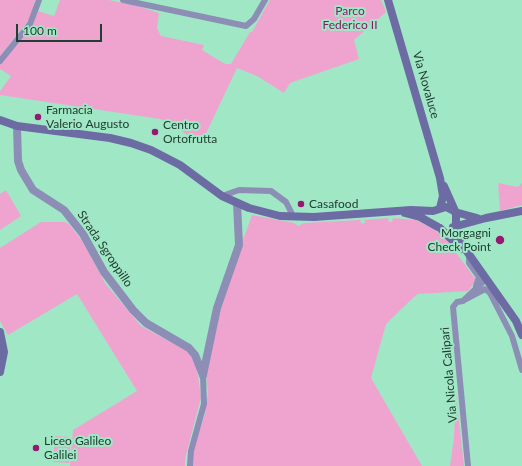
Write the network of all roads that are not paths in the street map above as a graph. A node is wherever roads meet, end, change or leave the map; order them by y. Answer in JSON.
{"nodes":[{"id":1,"x":39,"y":0,"type":"edge"},
{"id":2,"x":122,"y":0,"type":"edge"},
{"id":3,"x":265,"y":0,"type":"edge"},
{"id":4,"x":388,"y":0,"type":"edge"},
{"id":5,"x":0,"y":61,"type":"edge"},
{"id":6,"x":0,"y":120,"type":"edge"},
{"id":7,"x":17,"y":126,"type":"junction"},
{"id":8,"x":440,"y":178,"type":"junction"},
{"id":9,"x":222,"y":196,"type":"junction"},
{"id":10,"x":237,"y":203,"type":"junction"},
{"id":11,"x":439,"y":209,"type":"junction"},
{"id":12,"x":455,"y":211,"type":"junction"},
{"id":13,"x":522,"y":211,"type":"edge"},
{"id":14,"x":399,"y":212,"type":"junction"},
{"id":15,"x":293,"y":216,"type":"junction"},
{"id":16,"x":486,"y":218,"type":"junction"},
{"id":17,"x":468,"y":222,"type":"junction"},
{"id":18,"x":455,"y":225,"type":"junction"},
{"id":19,"x":439,"y":227,"type":"junction"},
{"id":20,"x":461,"y":243,"type":"junction"},
{"id":21,"x":469,"y":258,"type":"junction"},
{"id":22,"x":476,"y":265,"type":"junction"},
{"id":23,"x":486,"y":279,"type":"junction"},
{"id":24,"x":472,"y":292,"type":"junction"},
{"id":25,"x":492,"y":292,"type":"junction"},
{"id":26,"x":463,"y":300,"type":"junction"},
{"id":27,"x":521,"y":329,"type":"edge"},
{"id":28,"x":0,"y":332,"type":"edge"},
{"id":29,"x":522,"y":370,"type":"edge"},
{"id":30,"x":0,"y":372,"type":"edge"},
{"id":31,"x":203,"y":375,"type":"junction"},
{"id":32,"x":190,"y":466,"type":"edge"},
{"id":33,"x":468,"y":466,"type":"edge"}],
"edges":[{"from":1,"to":5,"type":"street"},
{"from":2,"to":3,"type":"street"},
{"from":4,"to":8,"type":"main road","name":"Via Novaluce"},
{"from":6,"to":7,"type":"main road"},
{"from":7,"to":9,"type":"main road"},
{"from":7,"to":31,"type":"street","name":"Strada Sgroppillo"},
{"from":8,"to":11,"type":"main road"},
{"from":8,"to":12,"type":"main road"},
{"from":9,"to":10,"type":"main road"},
{"from":9,"to":15,"type":"street"},
{"from":10,"to":15,"type":"main road"},
{"from":10,"to":31,"type":"street"},
{"from":11,"to":12,"type":"main road"},
{"from":11,"to":14,"type":"main road"},
{"from":11,"to":19,"type":"main road"},
{"from":12,"to":16,"type":"main road"},
{"from":12,"to":18,"type":"main road"},
{"from":13,"to":16,"type":"main road"},
{"from":14,"to":15,"type":"main road"},
{"from":14,"to":19,"type":"main road"},
{"from":16,"to":17,"type":"main road"},
{"from":17,"to":18,"type":"main road"},
{"from":17,"to":20,"type":"main road"},
{"from":18,"to":19,"type":"main road"},
{"from":18,"to":20,"type":"main road"},
{"from":19,"to":21,"type":"main road"},
{"from":20,"to":22,"type":"main road"},
{"from":21,"to":22,"type":"main road"},
{"from":21,"to":24,"type":"street"},
{"from":22,"to":23,"type":"main road"},
{"from":23,"to":24,"type":"street","name":"Via Nicola Calipari"},
{"from":23,"to":25,"type":"main road"},
{"from":24,"to":26,"type":"street","name":"Via Nicola Calipari"},
{"from":25,"to":26,"type":"street"},
{"from":25,"to":27,"type":"main road"},
{"from":25,"to":29,"type":"street"},
{"from":26,"to":33,"type":"street","name":"Via Nicola Calipari"},
{"from":28,"to":30,"type":"main road"},
{"from":31,"to":32,"type":"street","name":"Strada Sgroppillo"}]}
